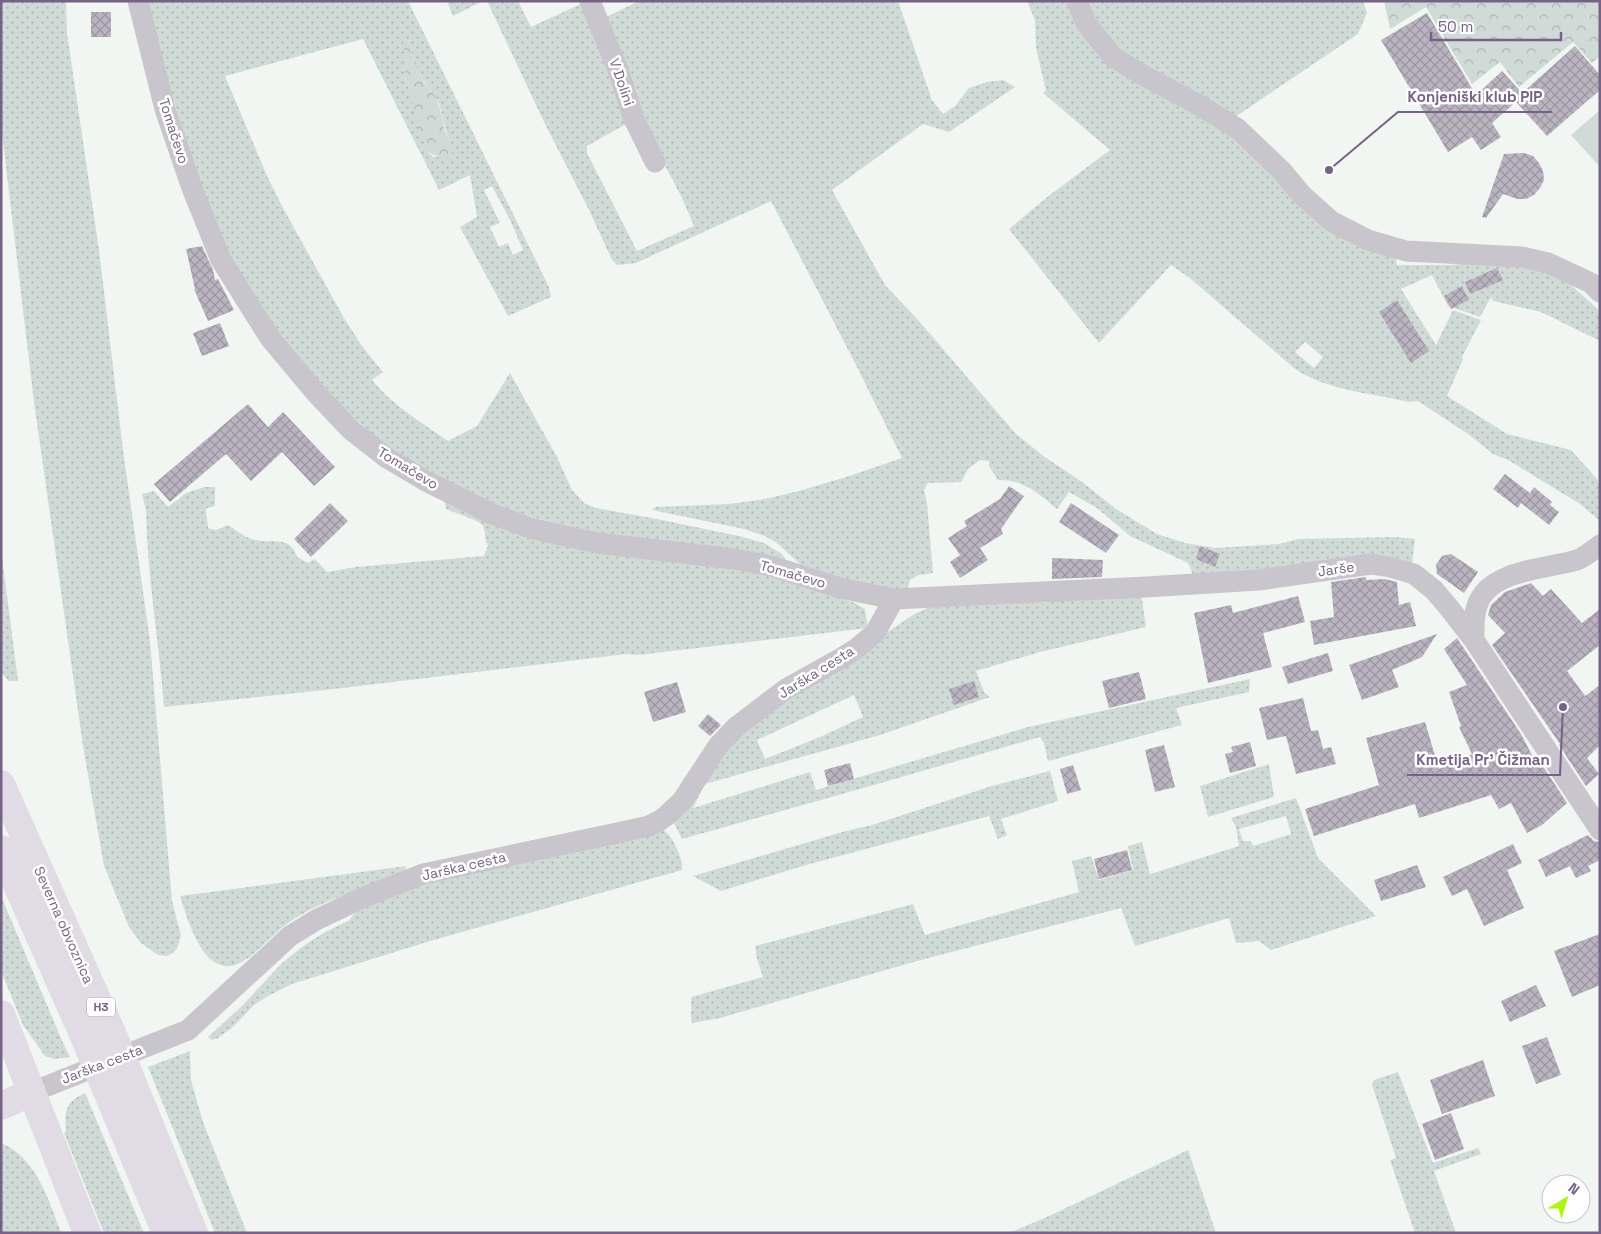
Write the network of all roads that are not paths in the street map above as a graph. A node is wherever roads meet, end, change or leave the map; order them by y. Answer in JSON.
{"nodes":[{"id":1,"x":138,"y":1,"type":"edge"},
{"id":2,"x":590,"y":1,"type":"edge"},
{"id":3,"x":1077,"y":1,"type":"edge"},
{"id":4,"x":655,"y":162,"type":"dead end"},
{"id":5,"x":1600,"y":292,"type":"edge"},
{"id":6,"x":1600,"y":545,"type":"edge"},
{"id":7,"x":940,"y":597,"type":"joint"},
{"id":8,"x":894,"y":599,"type":"junction"},
{"id":9,"x":1474,"y":640,"type":"junction"},
{"id":10,"x":1,"y":784,"type":"edge"},
{"id":11,"x":1600,"y":830,"type":"edge"},
{"id":12,"x":1,"y":849,"type":"edge"},
{"id":13,"x":1,"y":1014,"type":"edge"},
{"id":14,"x":42,"y":1088,"type":"junction"},
{"id":15,"x":1,"y":1106,"type":"edge"},
{"id":16,"x":87,"y":1233,"type":"edge"},
{"id":17,"x":166,"y":1233,"type":"edge"},
{"id":18,"x":194,"y":1233,"type":"edge"}],
"edges":[{"from":1,"to":8,"type":"street","name":"Tomačevo"},
{"from":2,"to":4,"type":"street","name":"V Dolini"},
{"from":3,"to":5,"type":"street"},
{"from":6,"to":9,"type":"street"},
{"from":7,"to":8,"type":"street","name":"Tomačevo"},
{"from":7,"to":9,"type":"street","name":"Jarše"},
{"from":8,"to":14,"type":"street","name":"Jarška cesta"},
{"from":9,"to":11,"type":"street","name":"Jarše"},
{"from":10,"to":18,"type":"main road","name":"Severna obvoznica","number":"H3"},
{"from":12,"to":17,"type":"main road","name":"Severna obvoznica","number":"H3"},
{"from":13,"to":14,"type":"main road"},
{"from":14,"to":15,"type":"main road","name":"Jarška cesta"},
{"from":14,"to":16,"type":"main road"}]}
